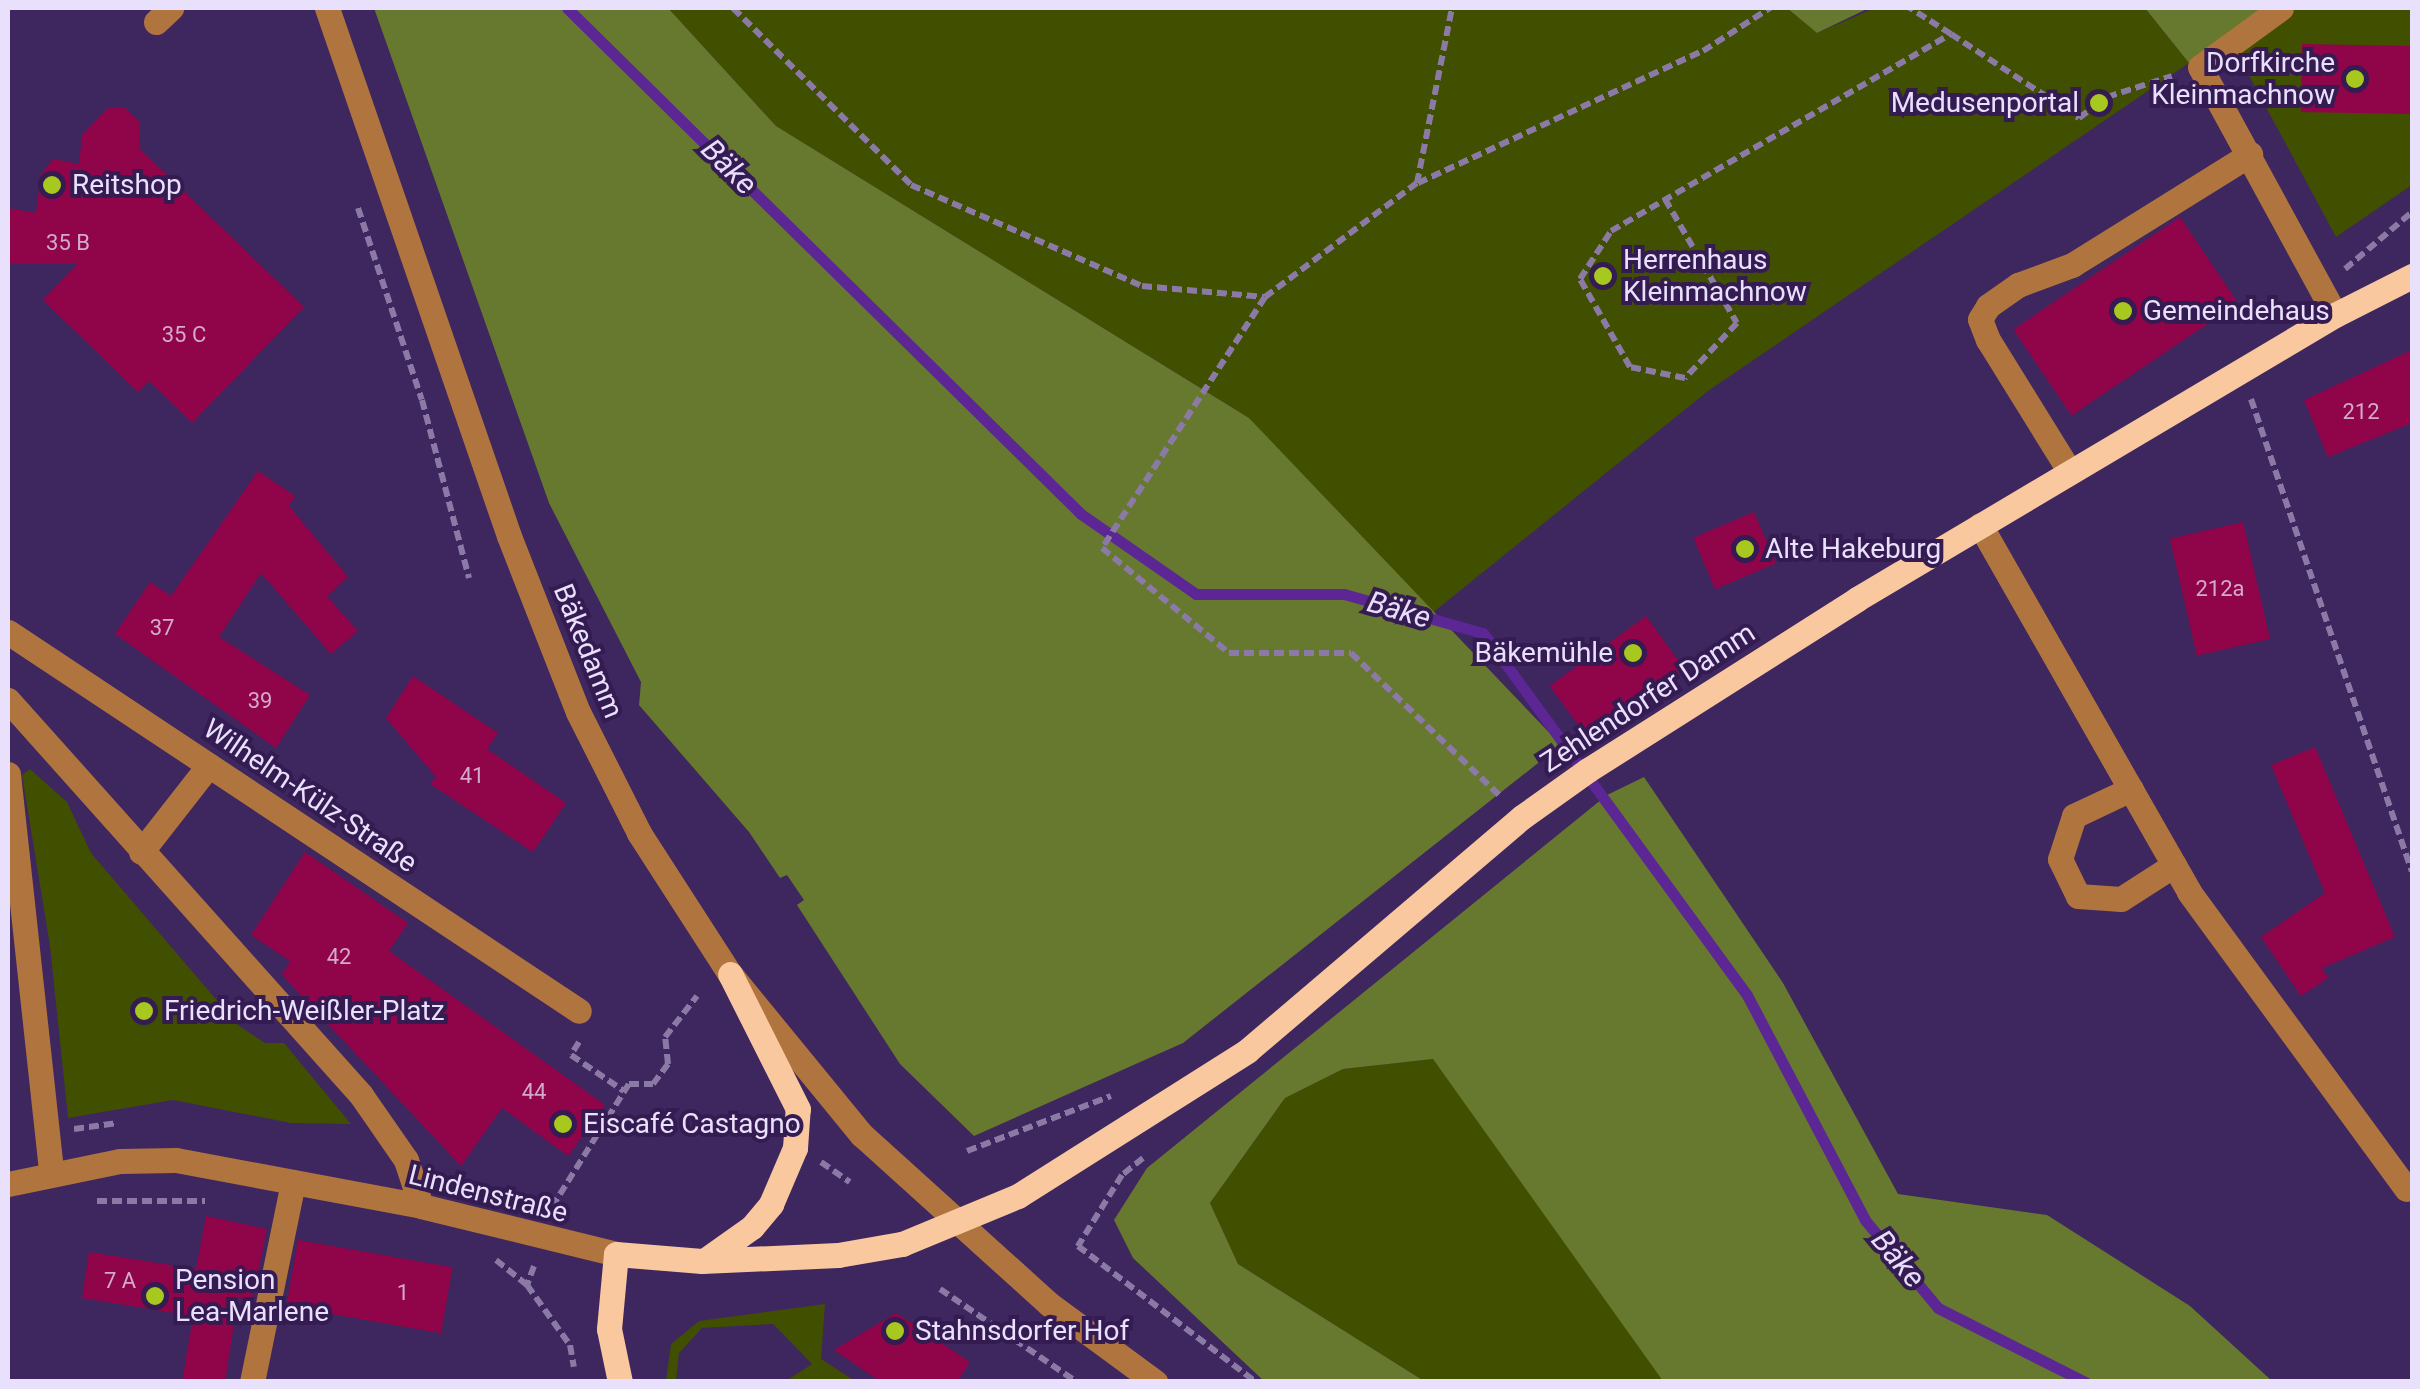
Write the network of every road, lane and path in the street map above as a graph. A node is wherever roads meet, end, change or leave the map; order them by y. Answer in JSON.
{"nodes":[{"id":1,"x":327,"y":8,"type":"edge"},
{"id":2,"x":732,"y":8,"type":"edge"},
{"id":3,"x":1452,"y":8,"type":"edge"},
{"id":4,"x":1770,"y":8,"type":"edge"},
{"id":5,"x":1910,"y":8,"type":"edge"},
{"id":6,"x":2281,"y":8,"type":"edge"},
{"id":7,"x":1952,"y":34,"type":"junction"},
{"id":8,"x":2200,"y":67,"type":"junction"},
{"id":9,"x":2107,"y":97,"type":"dead end"},
{"id":10,"x":2090,"y":109,"type":"dead end"},
{"id":11,"x":2250,"y":154,"type":"junction"},
{"id":12,"x":1417,"y":183,"type":"junction"},
{"id":13,"x":1665,"y":200,"type":"junction"},
{"id":14,"x":357,"y":204,"type":"dead end"},
{"id":15,"x":2412,"y":212,"type":"edge"},
{"id":16,"x":2350,"y":266,"type":"dead end"},
{"id":17,"x":2412,"y":276,"type":"edge"},
{"id":18,"x":1264,"y":296,"type":"junction"},
{"id":19,"x":2335,"y":315,"type":"junction"},
{"id":20,"x":2241,"y":370,"type":"junction"},
{"id":21,"x":2070,"y":472,"type":"junction"},
{"id":22,"x":1980,"y":526,"type":"junction"},
{"id":23,"x":469,"y":578,"type":"dead end"},
{"id":24,"x":8,"y":632,"type":"edge"},
{"id":25,"x":8,"y":700,"type":"edge"},
{"id":26,"x":209,"y":765,"type":"junction"},
{"id":27,"x":8,"y":774,"type":"edge"},
{"id":28,"x":2131,"y":789,"type":"junction"},
{"id":29,"x":1516,"y":805,"type":"junction"},
{"id":30,"x":1492,"y":815,"type":"dead end"},
{"id":31,"x":141,"y":852,"type":"junction"},
{"id":32,"x":2174,"y":866,"type":"junction"},
{"id":33,"x":2412,"y":871,"type":"edge"},
{"id":34,"x":730,"y":974,"type":"junction"},
{"id":35,"x":697,"y":996,"type":"dead end"},
{"id":36,"x":579,"y":1011,"type":"joint"},
{"id":37,"x":1130,"y":1088,"type":"dead end"},
{"id":38,"x":624,"y":1091,"type":"junction"},
{"id":39,"x":967,"y":1151,"type":"dead end"},
{"id":40,"x":816,"y":1159,"type":"dead end"},
{"id":41,"x":51,"y":1172,"type":"junction"},
{"id":42,"x":293,"y":1182,"type":"junction"},
{"id":43,"x":850,"y":1182,"type":"dead end"},
{"id":44,"x":8,"y":1184,"type":"edge"},
{"id":45,"x":2406,"y":1190,"type":"dead end"},
{"id":46,"x":421,"y":1206,"type":"junction"},
{"id":47,"x":956,"y":1226,"type":"junction"},
{"id":48,"x":543,"y":1239,"type":"junction"},
{"id":49,"x":1078,"y":1246,"type":"dead end"},
{"id":50,"x":616,"y":1254,"type":"junction"},
{"id":51,"x":702,"y":1261,"type":"junction"},
{"id":52,"x":940,"y":1290,"type":"dead end"},
{"id":53,"x":574,"y":1368,"type":"dead end"},
{"id":54,"x":252,"y":1382,"type":"edge"},
{"id":55,"x":620,"y":1382,"type":"edge"},
{"id":56,"x":1078,"y":1382,"type":"edge"},
{"id":57,"x":1155,"y":1382,"type":"edge"},
{"id":58,"x":1256,"y":1382,"type":"edge"}],
"edges":[{"from":1,"to":34,"type":"street","name":"Bäkedamm"},
{"from":2,"to":18,"type":"path"},
{"from":3,"to":12,"type":"path"},
{"from":4,"to":12,"type":"path"},
{"from":5,"to":7,"type":"path"},
{"from":6,"to":8,"type":"street"},
{"from":7,"to":10,"type":"path"},
{"from":7,"to":13,"type":"path"},
{"from":8,"to":9,"type":"path"},
{"from":8,"to":11,"type":"street"},
{"from":11,"to":19,"type":"street"},
{"from":11,"to":21,"type":"street"},
{"from":12,"to":18,"type":"path"},
{"from":13,"to":13,"type":"path"},
{"from":14,"to":23,"type":"path"},
{"from":15,"to":16,"type":"path"},
{"from":17,"to":19,"type":"main road","name":"Zehlendorfer Damm"},
{"from":18,"to":29,"type":"path"},
{"from":19,"to":20,"type":"main road","name":"Zehlendorfer Damm"},
{"from":20,"to":21,"type":"main road","name":"Zehlendorfer Damm"},
{"from":20,"to":33,"type":"path"},
{"from":21,"to":22,"type":"main road","name":"Zehlendorfer Damm"},
{"from":22,"to":28,"type":"street"},
{"from":22,"to":29,"type":"main road","name":"Zehlendorfer Damm"},
{"from":24,"to":26,"type":"street","name":"Wilhelm-Külz-Straße"},
{"from":25,"to":31,"type":"street"},
{"from":26,"to":31,"type":"street"},
{"from":26,"to":36,"type":"street","name":"Wilhelm-Külz-Straße"},
{"from":27,"to":41,"type":"street"},
{"from":28,"to":32,"type":"street"},
{"from":28,"to":32,"type":"street"},
{"from":29,"to":30,"type":"path"},
{"from":29,"to":47,"type":"main road","name":"Zehlendorfer Damm"},
{"from":31,"to":46,"type":"street"},
{"from":32,"to":45,"type":"street"},
{"from":34,"to":47,"type":"street","name":"Bäkedamm"},
{"from":34,"to":51,"type":"main road"},
{"from":35,"to":38,"type":"path"},
{"from":36,"to":38,"type":"path"},
{"from":37,"to":39,"type":"path"},
{"from":38,"to":48,"type":"path"},
{"from":40,"to":43,"type":"path"},
{"from":41,"to":42,"type":"street","name":"Lindenstraße"},
{"from":41,"to":44,"type":"street","name":"Lindenstraße"},
{"from":42,"to":46,"type":"street","name":"Lindenstraße"},
{"from":42,"to":54,"type":"street"},
{"from":46,"to":48,"type":"street","name":"Lindenstraße"},
{"from":47,"to":51,"type":"main road","name":"Lindenstraße"},
{"from":47,"to":57,"type":"street"},
{"from":48,"to":50,"type":"street","name":"Lindenstraße"},
{"from":48,"to":53,"type":"path"},
{"from":49,"to":58,"type":"path"},
{"from":50,"to":51,"type":"main road","name":"Lindenstraße"},
{"from":50,"to":55,"type":"main road"},
{"from":52,"to":56,"type":"path"}]}
